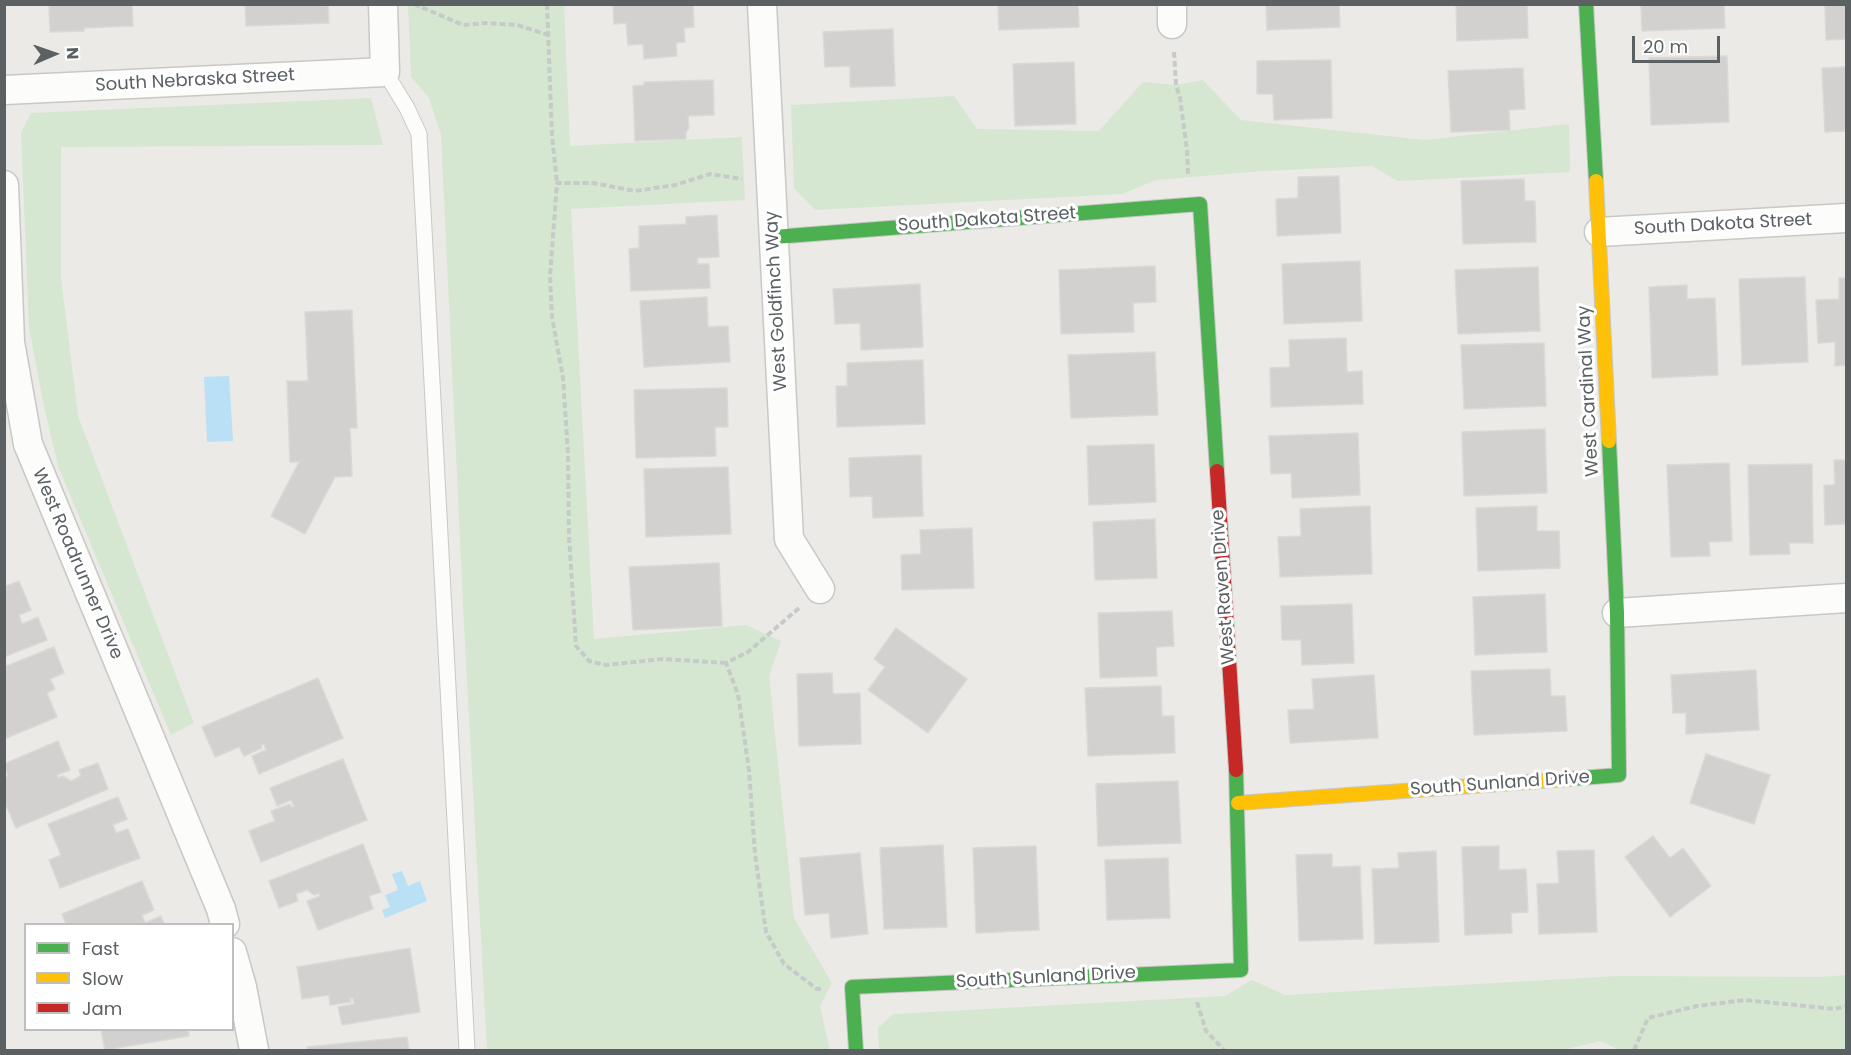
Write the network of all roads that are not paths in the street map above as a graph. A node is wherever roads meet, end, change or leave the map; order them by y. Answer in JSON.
{"nodes":[{"id":1,"x":383,"y":4,"type":"edge"},
{"id":2,"x":762,"y":4,"type":"edge"},
{"id":3,"x":1586,"y":4,"type":"edge"},
{"id":4,"x":385,"y":72,"type":"junction"},
{"id":5,"x":4,"y":90,"type":"edge"},
{"id":6,"x":4,"y":185,"type":"edge"},
{"id":7,"x":1200,"y":204,"type":"joint"},
{"id":8,"x":1846,"y":218,"type":"edge"},
{"id":9,"x":1599,"y":232,"type":"junction"},
{"id":10,"x":774,"y":237,"type":"junction"},
{"id":11,"x":820,"y":589,"type":"road end"},
{"id":12,"x":1846,"y":598,"type":"edge"},
{"id":13,"x":1617,"y":612,"type":"junction"},
{"id":14,"x":1619,"y":775,"type":"joint"},
{"id":15,"x":1238,"y":803,"type":"junction"},
{"id":16,"x":225,"y":923,"type":"edge"},
{"id":17,"x":234,"y":959,"type":"edge"},
{"id":18,"x":1240,"y":970,"type":"joint"},
{"id":19,"x":254,"y":1050,"type":"edge"},
{"id":20,"x":467,"y":1050,"type":"edge"},
{"id":21,"x":856,"y":1050,"type":"edge"}],
"edges":[{"from":1,"to":4,"type":"street"},
{"from":2,"to":10,"type":"street","name":"West Goldfinch Way"},
{"from":3,"to":9,"type":"street","name":"West Cardinal Way"},
{"from":4,"to":5,"type":"street","name":"South Nebraska Street"},
{"from":4,"to":20,"type":"lane"},
{"from":6,"to":16,"type":"street","name":"West Roadrunner Drive"},
{"from":7,"to":10,"type":"street","name":"South Dakota Street"},
{"from":7,"to":15,"type":"street","name":"West Raven Drive"},
{"from":8,"to":9,"type":"street","name":"South Dakota Street"},
{"from":9,"to":13,"type":"street","name":"West Cardinal Way"},
{"from":10,"to":11,"type":"street","name":"West Goldfinch Way"},
{"from":12,"to":13,"type":"street"},
{"from":13,"to":14,"type":"street","name":"West Cardinal Way"},
{"from":14,"to":15,"type":"street","name":"South Sunland Drive"},
{"from":15,"to":18,"type":"street","name":"West Raven Drive"},
{"from":17,"to":19,"type":"street"},
{"from":18,"to":21,"type":"street","name":"South Sunland Drive"}]}
